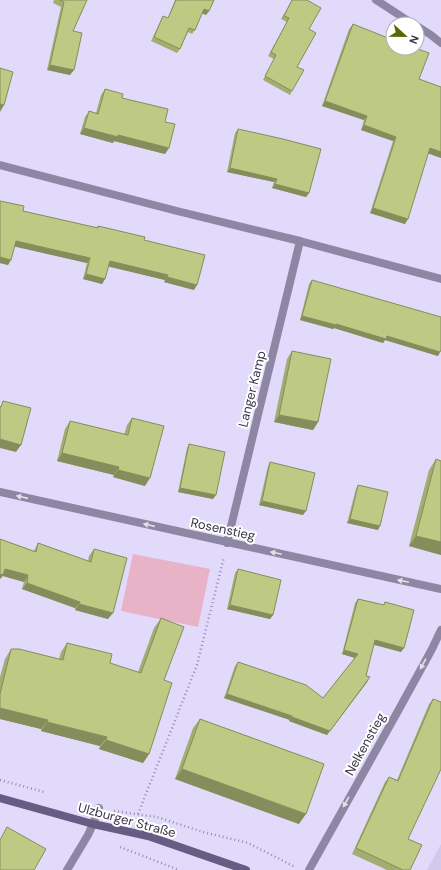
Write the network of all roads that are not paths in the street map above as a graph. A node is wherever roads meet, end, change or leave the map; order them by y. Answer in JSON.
{"nodes":[{"id":1,"x":376,"y":0,"type":"edge"},
{"id":2,"x":401,"y":16,"type":"edge"},
{"id":3,"x":425,"y":32,"type":"edge"},
{"id":4,"x":441,"y":43,"type":"edge"},
{"id":5,"x":0,"y":165,"type":"edge"},
{"id":6,"x":300,"y":241,"type":"junction"},
{"id":7,"x":441,"y":279,"type":"edge"},
{"id":8,"x":0,"y":492,"type":"edge"},
{"id":9,"x":227,"y":543,"type":"junction"},
{"id":10,"x":441,"y":589,"type":"edge"},
{"id":11,"x":441,"y":630,"type":"edge"},
{"id":12,"x":0,"y":798,"type":"edge"},
{"id":13,"x":99,"y":808,"type":"road end"},
{"id":14,"x":93,"y":824,"type":"junction"},
{"id":15,"x":67,"y":870,"type":"edge"},
{"id":16,"x":246,"y":870,"type":"edge"},
{"id":17,"x":308,"y":870,"type":"edge"}],
"edges":[{"from":1,"to":2,"type":"street"},
{"from":3,"to":4,"type":"street"},
{"from":5,"to":6,"type":"street"},
{"from":6,"to":7,"type":"street"},
{"from":6,"to":9,"type":"street","name":"Langer Kamp"},
{"from":9,"to":8,"type":"street","name":"Rosenstieg","one_way":true},
{"from":10,"to":9,"type":"street","name":"Rosenstieg","one_way":true},
{"from":11,"to":17,"type":"street","name":"Nelkenstieg","one_way":true},
{"from":12,"to":14,"type":"main road","name":"Ulzburger Straße"},
{"from":13,"to":14,"type":"street"},
{"from":14,"to":15,"type":"street"},
{"from":14,"to":16,"type":"main road","name":"Ulzburger Straße"}]}
